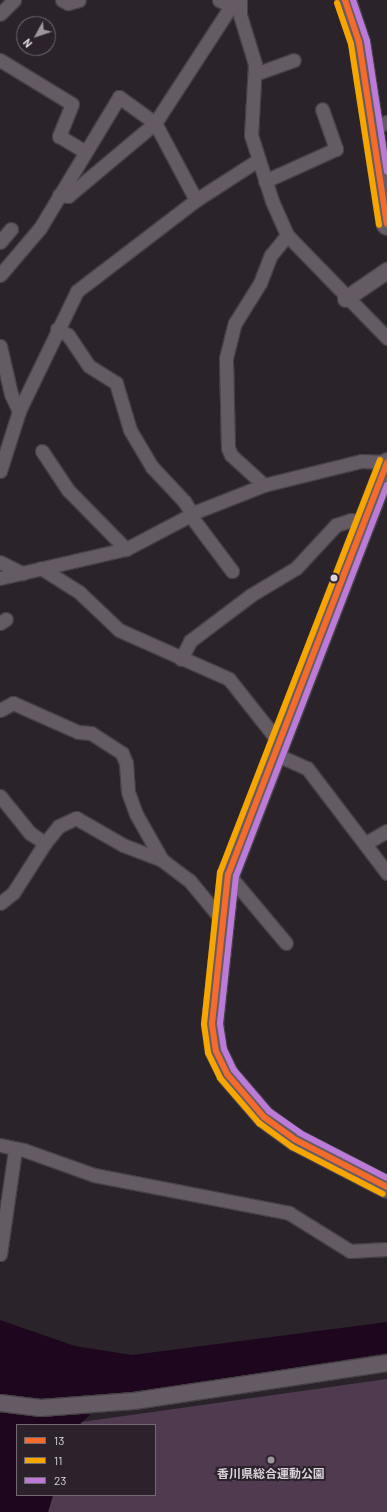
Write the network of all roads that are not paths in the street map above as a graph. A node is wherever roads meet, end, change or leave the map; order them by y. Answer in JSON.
{"nodes":[{"id":1,"x":14,"y":0,"type":"edge"},
{"id":2,"x":62,"y":0,"type":"edge"},
{"id":3,"x":79,"y":0,"type":"edge"},
{"id":4,"x":219,"y":0,"type":"edge"},
{"id":5,"x":345,"y":0,"type":"edge"},
{"id":6,"x":237,"y":5,"type":"edge"},
{"id":7,"x":0,"y":14,"type":"edge"},
{"id":8,"x":0,"y":60,"type":"edge"},
{"id":9,"x":294,"y":60,"type":"dead end"},
{"id":10,"x":254,"y":74,"type":"junction"},
{"id":11,"x":322,"y":109,"type":"dead end"},
{"id":12,"x":155,"y":123,"type":"junction"},
{"id":13,"x":380,"y":125,"type":"edge"},
{"id":14,"x":84,"y":151,"type":"junction"},
{"id":15,"x":258,"y":160,"type":"junction"},
{"id":16,"x":265,"y":181,"type":"junction"},
{"id":17,"x":59,"y":195,"type":"junction"},
{"id":18,"x":196,"y":200,"type":"junction"},
{"id":19,"x":387,"y":224,"type":"edge"},
{"id":20,"x":11,"y":229,"type":"dead end"},
{"id":21,"x":287,"y":235,"type":"junction"},
{"id":22,"x":0,"y":242,"type":"edge"},
{"id":23,"x":387,"y":271,"type":"edge"},
{"id":24,"x":0,"y":275,"type":"edge"},
{"id":25,"x":346,"y":299,"type":"junction"},
{"id":26,"x":57,"y":329,"type":"junction"},
{"id":27,"x":387,"y":338,"type":"edge"},
{"id":28,"x":0,"y":346,"type":"edge"},
{"id":29,"x":19,"y":411,"type":"junction"},
{"id":30,"x":42,"y":451,"type":"dead end"},
{"id":31,"x":387,"y":463,"type":"edge"},
{"id":32,"x":0,"y":471,"type":"edge"},
{"id":33,"x":264,"y":485,"type":"junction"},
{"id":34,"x":191,"y":515,"type":"junction"},
{"id":35,"x":365,"y":522,"type":"junction"},
{"id":36,"x":126,"y":549,"type":"junction"},
{"id":37,"x":0,"y":562,"type":"edge"},
{"id":38,"x":41,"y":568,"type":"junction"},
{"id":39,"x":232,"y":571,"type":"dead end"},
{"id":40,"x":22,"y":573,"type":"junction"},
{"id":41,"x":0,"y":578,"type":"edge"},
{"id":42,"x":181,"y":659,"type":"junction"},
{"id":43,"x":0,"y":710,"type":"edge"},
{"id":44,"x":277,"y":748,"type":"junction"},
{"id":45,"x":0,"y":796,"type":"edge"},
{"id":46,"x":387,"y":831,"type":"edge"},
{"id":47,"x":44,"y":843,"type":"junction"},
{"id":48,"x":366,"y":843,"type":"junction"},
{"id":49,"x":162,"y":860,"type":"junction"},
{"id":50,"x":387,"y":873,"type":"edge"},
{"id":51,"x":228,"y":874,"type":"junction"},
{"id":52,"x":0,"y":903,"type":"edge"},
{"id":53,"x":222,"y":920,"type":"junction"},
{"id":54,"x":286,"y":943,"type":"dead end"},
{"id":55,"x":0,"y":1145,"type":"edge"},
{"id":56,"x":15,"y":1150,"type":"junction"},
{"id":57,"x":387,"y":1187,"type":"edge"},
{"id":58,"x":387,"y":1249,"type":"edge"},
{"id":59,"x":0,"y":1254,"type":"edge"},
{"id":60,"x":387,"y":1363,"type":"edge"},
{"id":61,"x":0,"y":1403,"type":"edge"}],
"edges":[{"from":1,"to":7,"type":"street"},
{"from":2,"to":3,"type":"street"},
{"from":4,"to":6,"type":"street"},
{"from":5,"to":13,"type":"main road"},
{"from":6,"to":10,"type":"street"},
{"from":6,"to":12,"type":"street"},
{"from":8,"to":14,"type":"street"},
{"from":9,"to":10,"type":"street"},
{"from":10,"to":15,"type":"street"},
{"from":11,"to":16,"type":"street"},
{"from":12,"to":14,"type":"street"},
{"from":12,"to":17,"type":"street"},
{"from":12,"to":18,"type":"street"},
{"from":13,"to":19,"type":"main road"},
{"from":14,"to":17,"type":"street"},
{"from":15,"to":16,"type":"street"},
{"from":15,"to":18,"type":"street"},
{"from":16,"to":21,"type":"street"},
{"from":17,"to":24,"type":"street"},
{"from":18,"to":26,"type":"street"},
{"from":20,"to":22,"type":"street"},
{"from":21,"to":25,"type":"street"},
{"from":21,"to":33,"type":"street"},
{"from":23,"to":25,"type":"street"},
{"from":25,"to":27,"type":"street"},
{"from":26,"to":29,"type":"street"},
{"from":26,"to":34,"type":"street"},
{"from":28,"to":29,"type":"street"},
{"from":29,"to":32,"type":"street"},
{"from":30,"to":36,"type":"street"},
{"from":31,"to":33,"type":"street"},
{"from":31,"to":35,"type":"main road"},
{"from":33,"to":34,"type":"street"},
{"from":34,"to":36,"type":"street"},
{"from":34,"to":39,"type":"street"},
{"from":35,"to":42,"type":"street"},
{"from":35,"to":44,"type":"main road"},
{"from":36,"to":38,"type":"street"},
{"from":37,"to":40,"type":"street"},
{"from":38,"to":40,"type":"street"},
{"from":38,"to":42,"type":"street"},
{"from":40,"to":41,"type":"street"},
{"from":42,"to":44,"type":"street"},
{"from":43,"to":49,"type":"street"},
{"from":44,"to":48,"type":"street"},
{"from":44,"to":51,"type":"main road"},
{"from":45,"to":47,"type":"street"},
{"from":46,"to":48,"type":"street"},
{"from":47,"to":49,"type":"street"},
{"from":47,"to":52,"type":"street"},
{"from":48,"to":50,"type":"street"},
{"from":49,"to":53,"type":"street"},
{"from":51,"to":53,"type":"main road"},
{"from":51,"to":54,"type":"street"},
{"from":53,"to":57,"type":"main road"},
{"from":55,"to":56,"type":"street"},
{"from":56,"to":58,"type":"street"},
{"from":56,"to":59,"type":"street"},
{"from":60,"to":61,"type":"street"}]}
